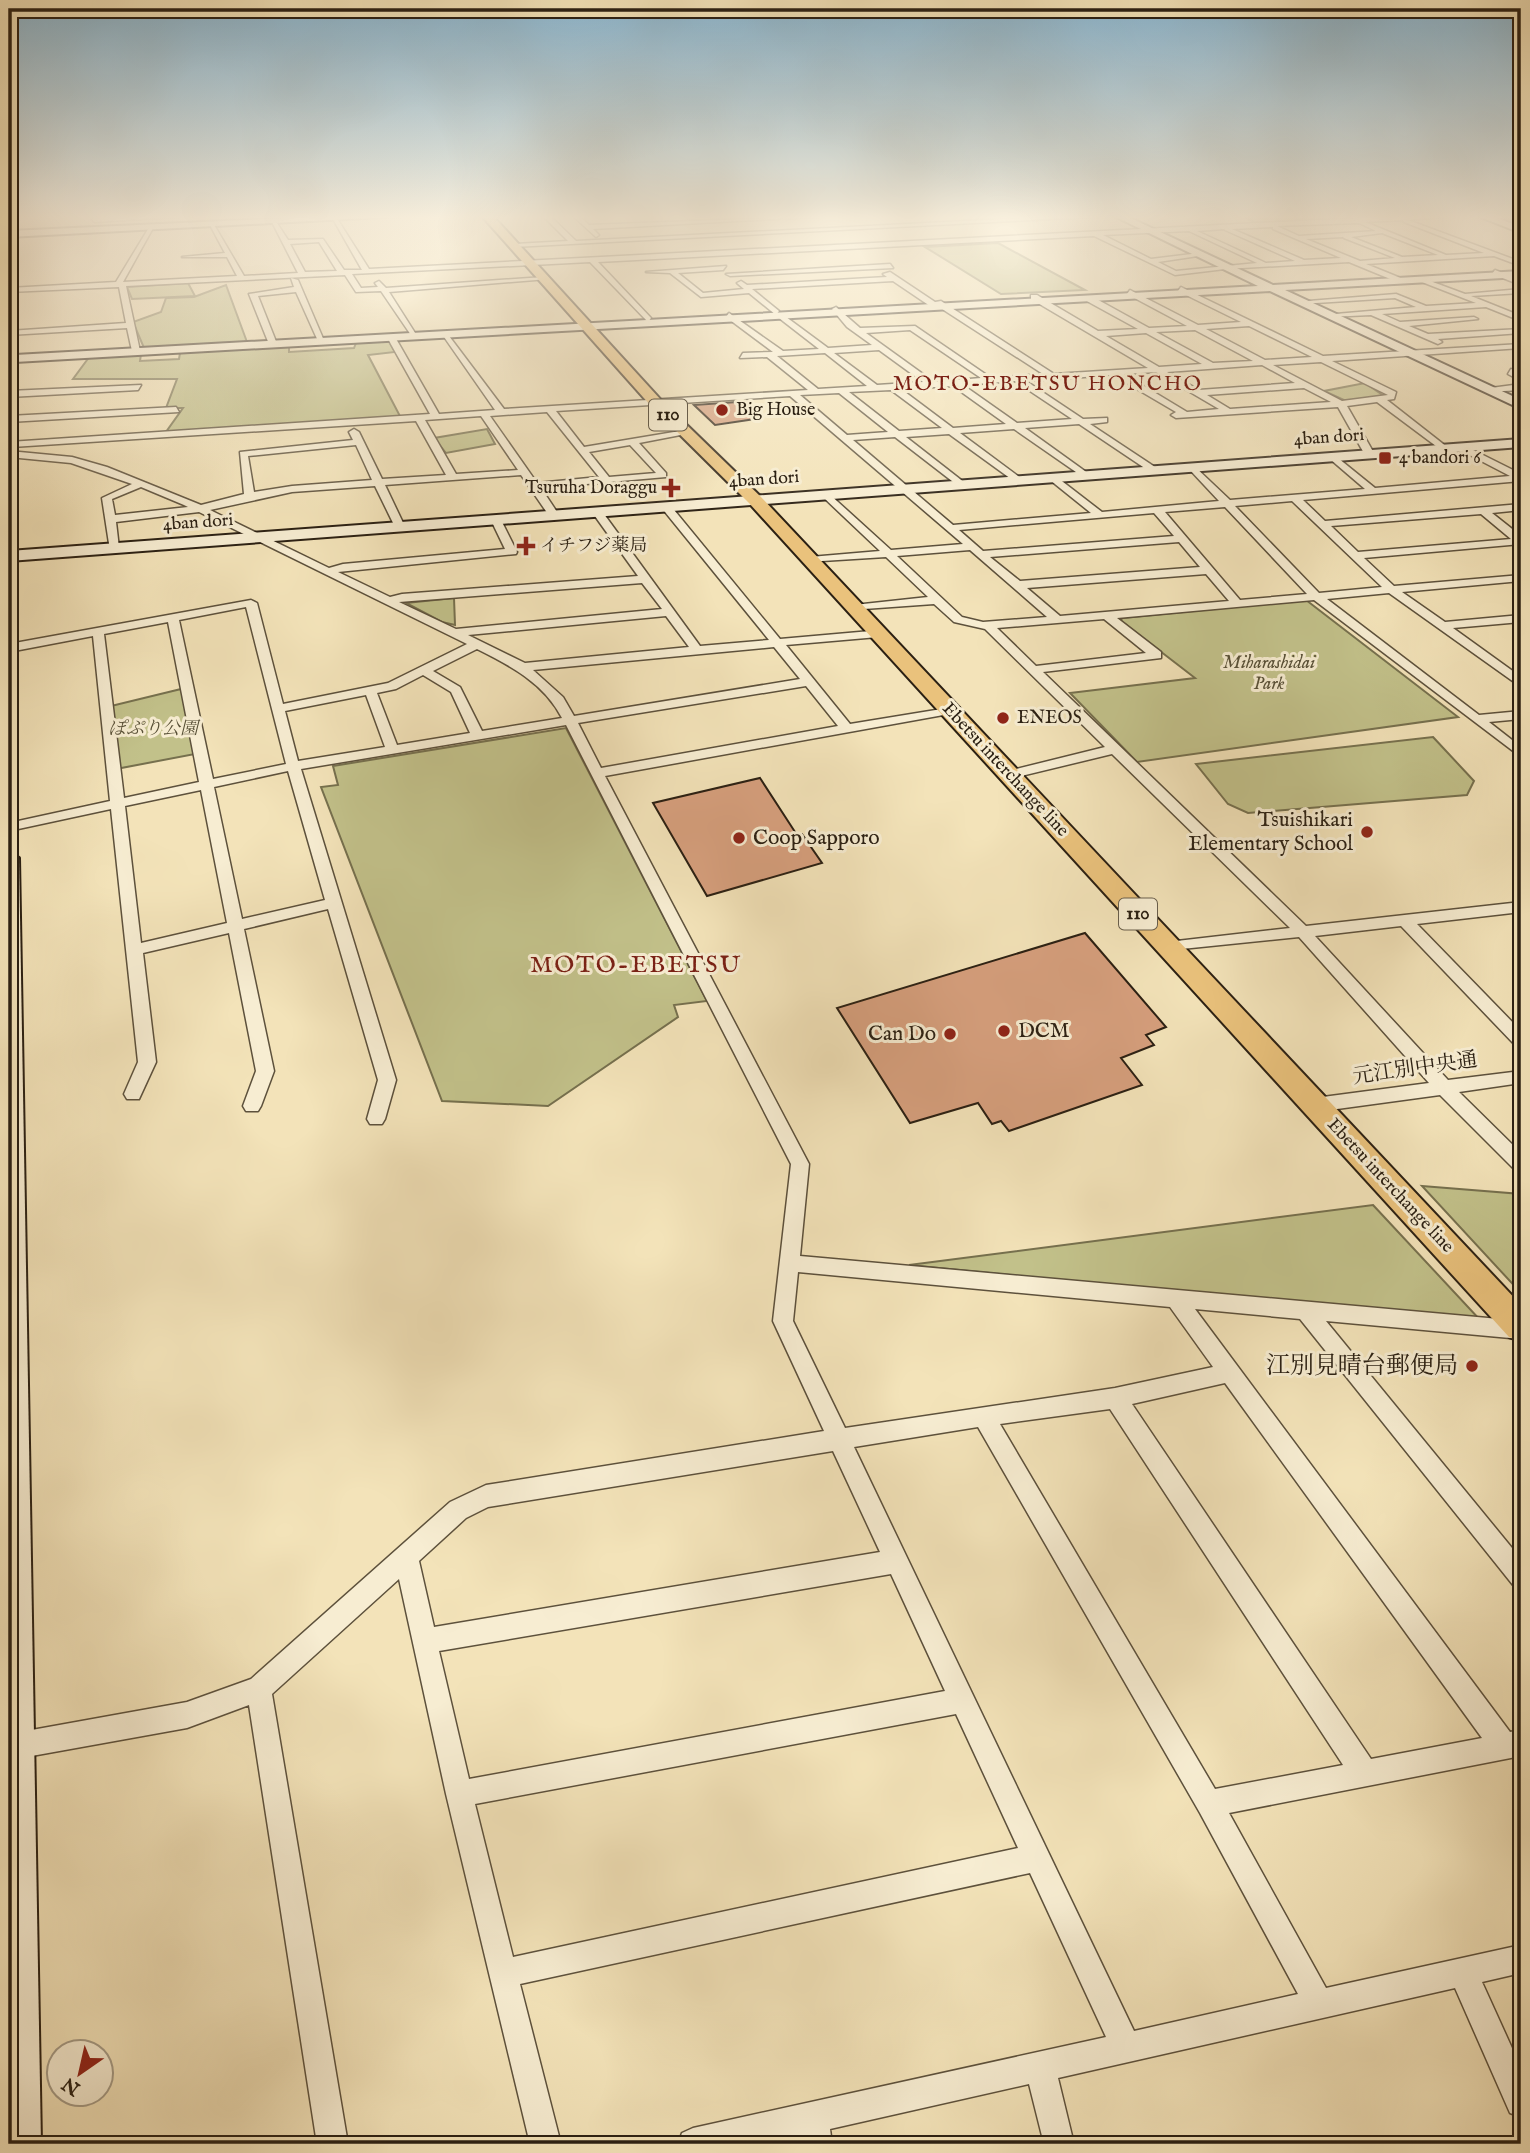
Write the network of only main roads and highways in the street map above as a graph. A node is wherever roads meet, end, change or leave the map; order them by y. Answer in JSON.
{"nodes":[{"id":1,"x":577,"y":315,"type":"edge"},
{"id":2,"x":1521,"y":1329,"type":"edge"}],
"edges":[{"from":1,"to":2,"type":"main road","name":"Ebetsu interchange line","number":"110"}]}
